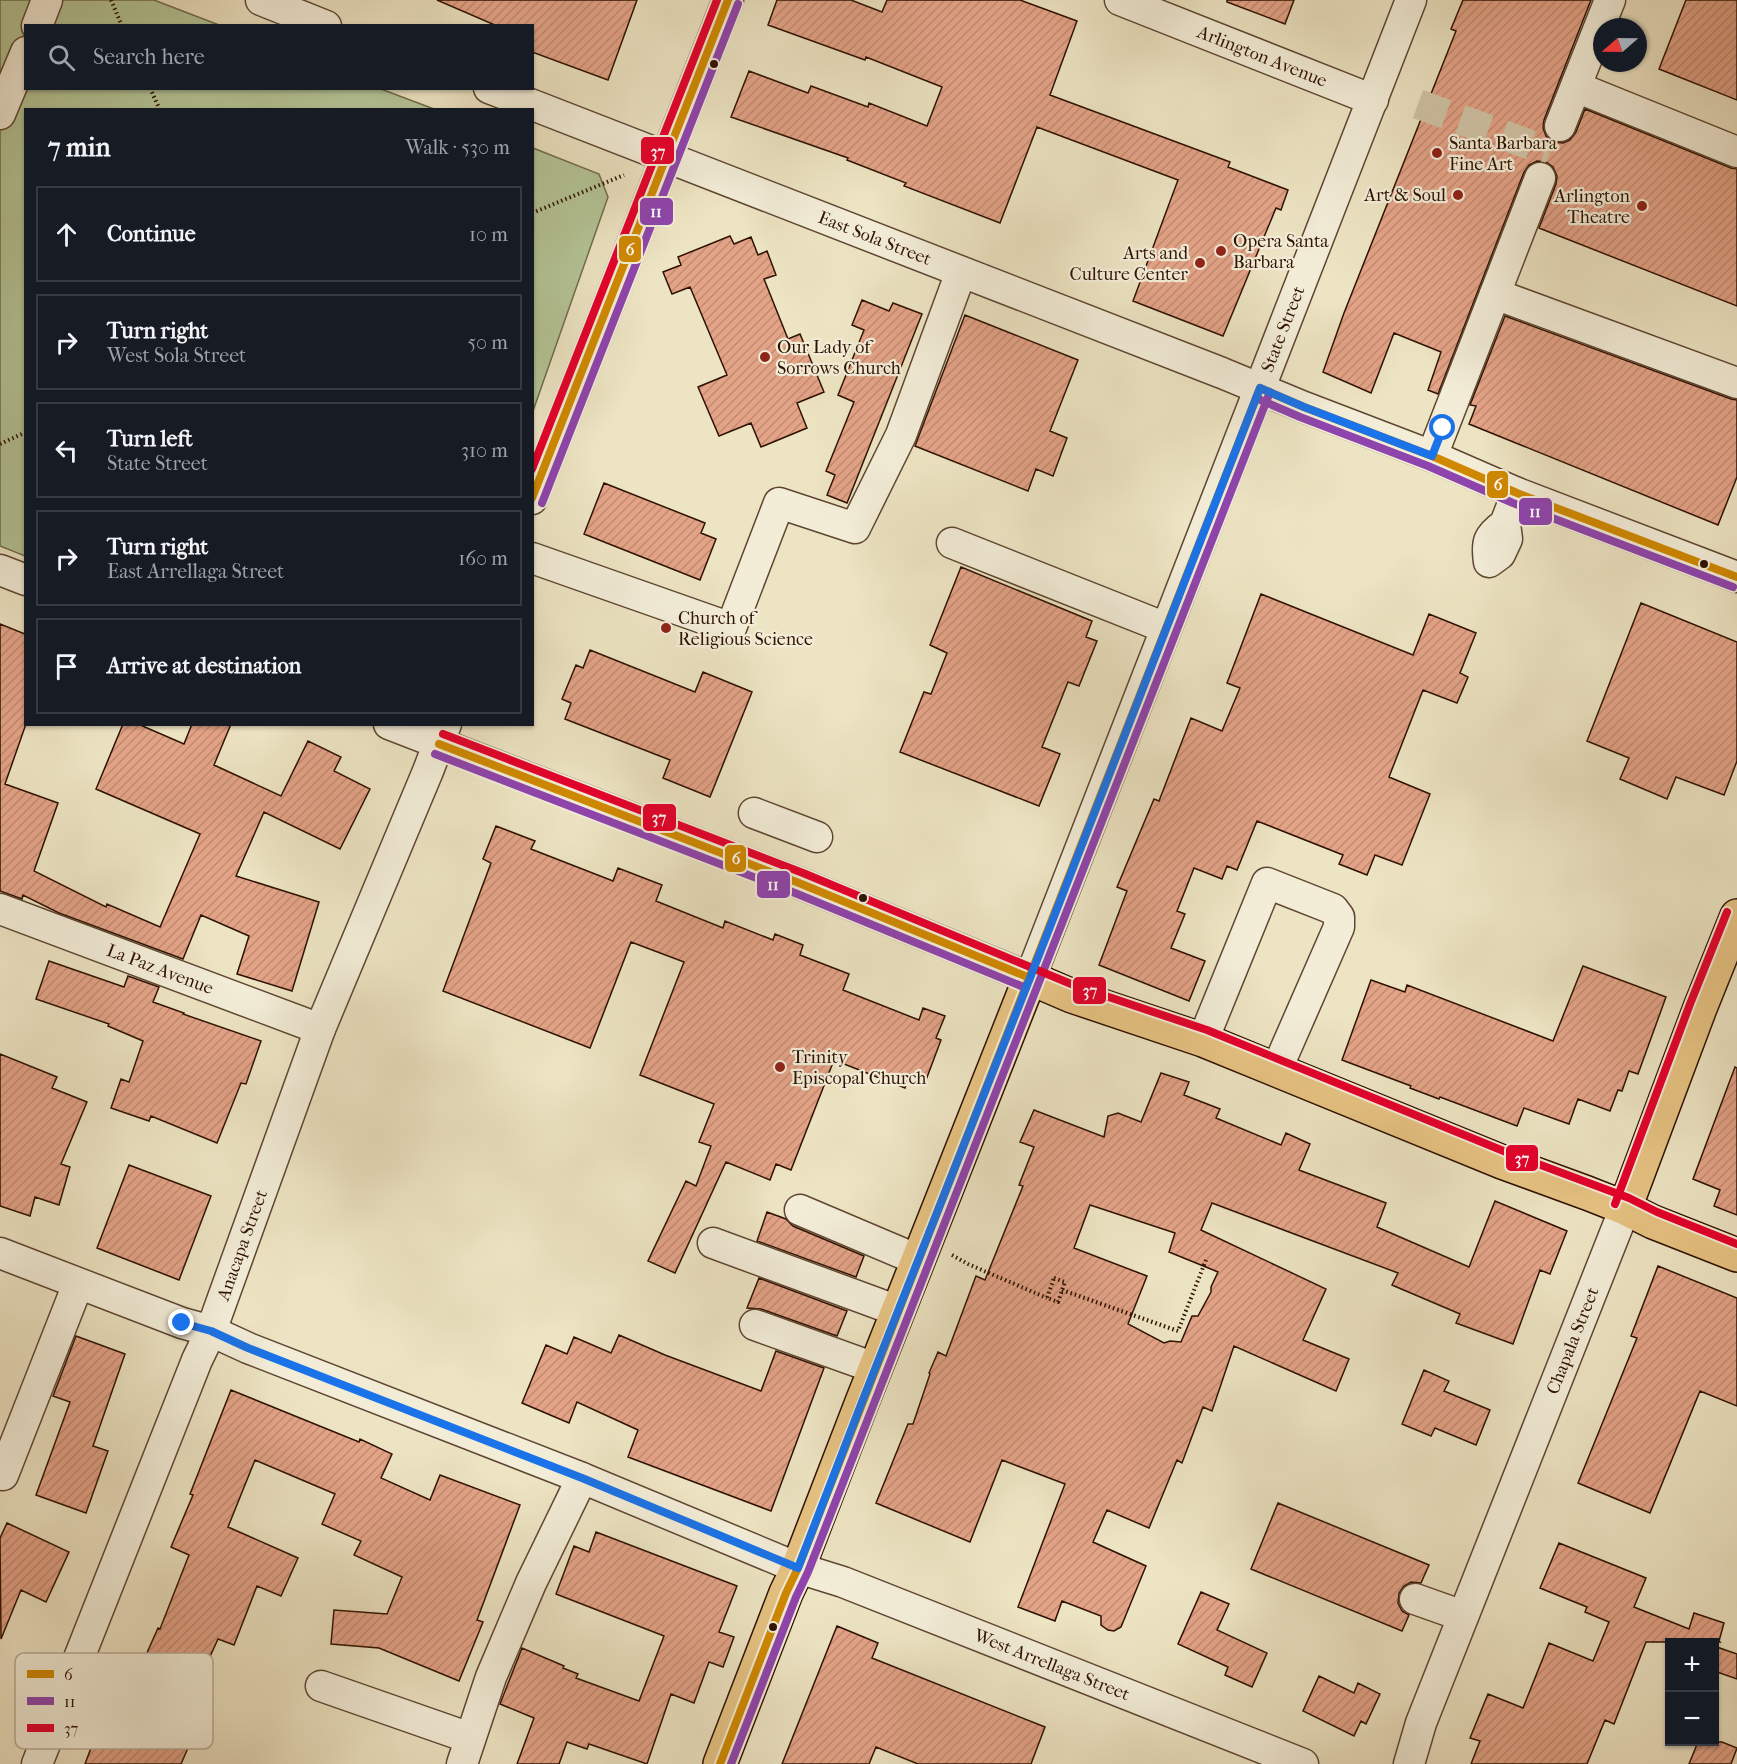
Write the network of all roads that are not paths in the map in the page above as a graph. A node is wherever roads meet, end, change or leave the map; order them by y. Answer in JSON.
{"nodes":[{"id":1,"x":47,"y":0,"type":"edge"},
{"id":2,"x":261,"y":0,"type":"edge"},
{"id":3,"x":728,"y":0,"type":"edge"},
{"id":4,"x":1120,"y":0,"type":"edge"},
{"id":5,"x":1411,"y":0,"type":"edge"},
{"id":6,"x":1610,"y":0,"type":"edge"},
{"id":7,"x":1177,"y":10,"type":"edge"},
{"id":8,"x":38,"y":24,"type":"edge"},
{"id":9,"x":321,"y":24,"type":"edge"},
{"id":10,"x":24,"y":57,"type":"edge"},
{"id":11,"x":1576,"y":87,"type":"junction"},
{"id":12,"x":494,"y":90,"type":"edge"},
{"id":13,"x":1372,"y":100,"type":"junction"},
{"id":14,"x":0,"y":114,"type":"edge"},
{"id":15,"x":1560,"y":126,"type":"dead end"},
{"id":16,"x":1737,"y":152,"type":"edge"},
{"id":17,"x":666,"y":157,"type":"junction"},
{"id":18,"x":1540,"y":178,"type":"dead end"},
{"id":19,"x":961,"y":272,"type":"junction"},
{"id":20,"x":1495,"y":294,"type":"junction"},
{"id":21,"x":1737,"y":383,"type":"edge"},
{"id":22,"x":1260,"y":388,"type":"junction"},
{"id":23,"x":1432,"y":456,"type":"junction"},
{"id":24,"x":1516,"y":493,"type":"junction"},
{"id":25,"x":534,"y":495,"type":"edge"},
{"id":26,"x":1505,"y":524,"type":"dead end"},
{"id":27,"x":952,"y":543,"type":"dead end"},
{"id":28,"x":534,"y":559,"type":"edge"},
{"id":29,"x":0,"y":570,"type":"edge"},
{"id":30,"x":1737,"y":577,"type":"edge"},
{"id":31,"x":24,"y":579,"type":"edge"},
{"id":32,"x":1166,"y":628,"type":"junction"},
{"id":33,"x":400,"y":726,"type":"edge"},
{"id":34,"x":442,"y":734,"type":"edge"},
{"id":35,"x":754,"y":813,"type":"dead end"},
{"id":36,"x":817,"y":837,"type":"dead end"},
{"id":37,"x":0,"y":909,"type":"edge"},
{"id":38,"x":1737,"y":916,"type":"edge"},
{"id":39,"x":1030,"y":978,"type":"junction"},
{"id":40,"x":320,"y":1029,"type":"junction"},
{"id":41,"x":1203,"y":1040,"type":"junction"},
{"id":42,"x":1276,"y":1071,"type":"junction"},
{"id":43,"x":1625,"y":1208,"type":"junction"},
{"id":44,"x":800,"y":1210,"type":"dead end"},
{"id":45,"x":713,"y":1243,"type":"dead end"},
{"id":46,"x":922,"y":1250,"type":"junction"},
{"id":47,"x":0,"y":1253,"type":"edge"},
{"id":48,"x":1737,"y":1254,"type":"edge"},
{"id":49,"x":78,"y":1284,"type":"junction"},
{"id":50,"x":898,"y":1311,"type":"junction"},
{"id":51,"x":755,"y":1325,"type":"dead end"},
{"id":52,"x":211,"y":1331,"type":"junction"},
{"id":53,"x":875,"y":1368,"type":"junction"},
{"id":54,"x":3,"y":1475,"type":"dead end"},
{"id":55,"x":582,"y":1478,"type":"junction"},
{"id":56,"x":798,"y":1568,"type":"junction"},
{"id":57,"x":1415,"y":1599,"type":"dead end"},
{"id":58,"x":1463,"y":1616,"type":"junction"},
{"id":59,"x":81,"y":1653,"type":"edge"},
{"id":60,"x":321,"y":1686,"type":"dead end"},
{"id":61,"x":43,"y":1749,"type":"edge"},
{"id":62,"x":472,"y":1755,"type":"edge"},
{"id":63,"x":37,"y":1764,"type":"edge"},
{"id":64,"x":720,"y":1764,"type":"edge"},
{"id":65,"x":1303,"y":1764,"type":"edge"},
{"id":66,"x":1409,"y":1764,"type":"edge"}],
"edges":[{"from":1,"to":8,"type":"street"},
{"from":2,"to":9,"type":"street"},
{"from":3,"to":17,"type":"street"},
{"from":4,"to":7,"type":"street","name":"Arlington Avenue"},
{"from":5,"to":13,"type":"street","name":"State Street"},
{"from":6,"to":11,"type":"street"},
{"from":7,"to":13,"type":"street","name":"Arlington Avenue"},
{"from":10,"to":14,"type":"street"},
{"from":11,"to":15,"type":"street"},
{"from":11,"to":16,"type":"street"},
{"from":12,"to":17,"type":"street","name":"East Sola Street"},
{"from":13,"to":22,"type":"street","name":"State Street"},
{"from":17,"to":19,"type":"street","name":"East Sola Street"},
{"from":17,"to":25,"type":"street"},
{"from":18,"to":20,"type":"street"},
{"from":19,"to":22,"type":"street","name":"East Sola Street"},
{"from":19,"to":28,"type":"street"},
{"from":20,"to":21,"type":"street"},
{"from":20,"to":23,"type":"street"},
{"from":22,"to":23,"type":"street","name":"East Sola Street"},
{"from":22,"to":32,"type":"street","name":"State Street"},
{"from":23,"to":24,"type":"street","name":"East Sola Street"},
{"from":24,"to":26,"type":"street"},
{"from":24,"to":30,"type":"street","name":"East Sola Street"},
{"from":27,"to":32,"type":"street"},
{"from":29,"to":31,"type":"street"},
{"from":32,"to":39,"type":"street","name":"State Street"},
{"from":33,"to":34,"type":"street"},
{"from":34,"to":39,"type":"street"},
{"from":34,"to":40,"type":"street","name":"Anacapa Street"},
{"from":35,"to":36,"type":"street"},
{"from":37,"to":40,"type":"street","name":"La Paz Avenue"},
{"from":38,"to":43,"type":"main road","name":"Chapala Street"},
{"from":39,"to":41,"type":"main road"},
{"from":39,"to":46,"type":"main road","name":"State Street"},
{"from":40,"to":52,"type":"street","name":"Anacapa Street"},
{"from":41,"to":42,"type":"main road"},
{"from":41,"to":42,"type":"street"},
{"from":42,"to":43,"type":"main road"},
{"from":43,"to":48,"type":"main road"},
{"from":43,"to":58,"type":"street","name":"Chapala Street"},
{"from":44,"to":46,"type":"street"},
{"from":45,"to":50,"type":"street"},
{"from":46,"to":50,"type":"main road","name":"State Street"},
{"from":47,"to":49,"type":"street","name":"West Arrellaga Street"},
{"from":49,"to":52,"type":"street","name":"West Arrellaga Street"},
{"from":49,"to":54,"type":"street"},
{"from":50,"to":53,"type":"main road","name":"State Street"},
{"from":51,"to":53,"type":"street"},
{"from":52,"to":55,"type":"street","name":"West Arrellaga Street"},
{"from":52,"to":59,"type":"street","name":"Anacapa Street"},
{"from":53,"to":56,"type":"main road","name":"State Street"},
{"from":55,"to":56,"type":"street","name":"West Arrellaga Street"},
{"from":55,"to":62,"type":"street"},
{"from":56,"to":64,"type":"main road","name":"State Street"},
{"from":56,"to":65,"type":"street","name":"West Arrellaga Street"},
{"from":57,"to":58,"type":"street"},
{"from":58,"to":66,"type":"street","name":"Chapala Street"},
{"from":60,"to":62,"type":"street"},
{"from":61,"to":63,"type":"street","name":"Anacapa Street"}]}
